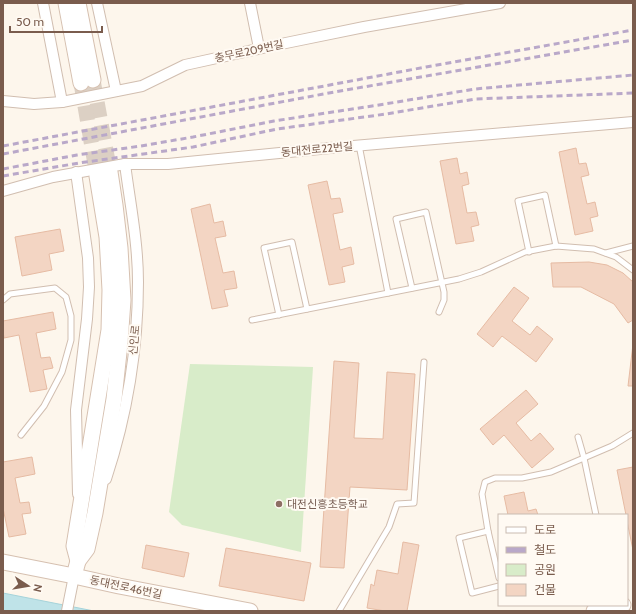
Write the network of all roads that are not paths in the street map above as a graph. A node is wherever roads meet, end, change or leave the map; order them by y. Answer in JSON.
{"nodes":[{"id":1,"x":43,"y":3,"type":"edge"},
{"id":2,"x":66,"y":3,"type":"edge"},
{"id":3,"x":78,"y":3,"type":"edge"},
{"id":4,"x":97,"y":3,"type":"edge"},
{"id":5,"x":250,"y":3,"type":"edge"},
{"id":6,"x":500,"y":3,"type":"edge"},
{"id":7,"x":259,"y":48,"type":"junction"},
{"id":8,"x":116,"y":91,"type":"junction"},
{"id":9,"x":3,"y":101,"type":"edge"},
{"id":10,"x":62,"y":102,"type":"junction"},
{"id":11,"x":633,"y":122,"type":"edge"},
{"id":12,"x":359,"y":145,"type":"junction"},
{"id":13,"x":125,"y":164,"type":"junction"},
{"id":14,"x":76,"y":172,"type":"junction"},
{"id":15,"x":3,"y":191,"type":"edge"},
{"id":16,"x":556,"y":246,"type":"junction"},
{"id":17,"x":633,"y":246,"type":"edge"},
{"id":18,"x":529,"y":252,"type":"junction"},
{"id":19,"x":605,"y":253,"type":"junction"},
{"id":20,"x":633,"y":270,"type":"edge"},
{"id":21,"x":443,"y":282,"type":"junction"},
{"id":22,"x":412,"y":288,"type":"junction"},
{"id":23,"x":388,"y":293,"type":"junction"},
{"id":24,"x":3,"y":300,"type":"edge"},
{"id":25,"x":307,"y":309,"type":"junction"},
{"id":26,"x":440,"y":312,"type":"dead end"},
{"id":27,"x":279,"y":315,"type":"junction"},
{"id":28,"x":252,"y":320,"type":"dead end"},
{"id":29,"x":424,"y":362,"type":"dead end"},
{"id":30,"x":633,"y":433,"type":"edge"},
{"id":31,"x":21,"y":435,"type":"dead end"},
{"id":32,"x":578,"y":437,"type":"dead end"},
{"id":33,"x":584,"y":458,"type":"junction"},
{"id":34,"x":95,"y":512,"type":"junction"},
{"id":35,"x":79,"y":514,"type":"junction"},
{"id":36,"x":596,"y":514,"type":"edge"},
{"id":37,"x":488,"y":531,"type":"junction"},
{"id":38,"x":3,"y":562,"type":"edge"},
{"id":39,"x":498,"y":574,"type":"edge"},
{"id":40,"x":75,"y":575,"type":"junction"},
{"id":41,"x":498,"y":586,"type":"edge"},
{"id":42,"x":616,"y":606,"type":"edge"},
{"id":43,"x":67,"y":611,"type":"edge"},
{"id":44,"x":250,"y":611,"type":"edge"},
{"id":45,"x":339,"y":611,"type":"edge"},
{"id":46,"x":594,"y":611,"type":"edge"}],
"edges":[{"from":1,"to":10,"type":"street"},
{"from":2,"to":3,"type":"street"},
{"from":4,"to":8,"type":"street"},
{"from":5,"to":7,"type":"street"},
{"from":6,"to":7,"type":"street","name":"충무로209번길"},
{"from":7,"to":8,"type":"street","name":"충무로209번길"},
{"from":8,"to":10,"type":"street","name":"충무로209번길"},
{"from":9,"to":10,"type":"street","name":"충무로209번길"},
{"from":11,"to":12,"type":"street","name":"동대전로22번길"},
{"from":12,"to":13,"type":"street","name":"동대전로22번길"},
{"from":12,"to":23,"type":"lane"},
{"from":13,"to":14,"type":"street","name":"동대전로22번길"},
{"from":13,"to":34,"type":"street","name":"신인로"},
{"from":14,"to":15,"type":"street","name":"동대전로22번길"},
{"from":14,"to":35,"type":"street","name":"신인로"},
{"from":16,"to":18,"type":"lane"},
{"from":16,"to":18,"type":"lane"},
{"from":16,"to":19,"type":"lane"},
{"from":17,"to":19,"type":"lane"},
{"from":18,"to":21,"type":"lane"},
{"from":19,"to":20,"type":"lane"},
{"from":21,"to":22,"type":"lane"},
{"from":21,"to":22,"type":"lane"},
{"from":21,"to":26,"type":"lane"},
{"from":22,"to":23,"type":"lane"},
{"from":23,"to":25,"type":"lane"},
{"from":24,"to":31,"type":"lane"},
{"from":25,"to":27,"type":"lane"},
{"from":25,"to":27,"type":"lane"},
{"from":27,"to":28,"type":"lane"},
{"from":29,"to":45,"type":"lane"},
{"from":30,"to":33,"type":"lane"},
{"from":32,"to":33,"type":"lane"},
{"from":33,"to":36,"type":"lane"},
{"from":33,"to":37,"type":"lane"},
{"from":34,"to":35,"type":"street","name":"신인로"},
{"from":34,"to":40,"type":"street","name":"신인로"},
{"from":35,"to":40,"type":"street","name":"신인로"},
{"from":37,"to":39,"type":"lane"},
{"from":37,"to":41,"type":"lane"},
{"from":38,"to":40,"type":"street","name":"동대전로46번길"},
{"from":40,"to":43,"type":"street"},
{"from":40,"to":44,"type":"street","name":"동대전로46번길"},
{"from":42,"to":46,"type":"street"}]}
